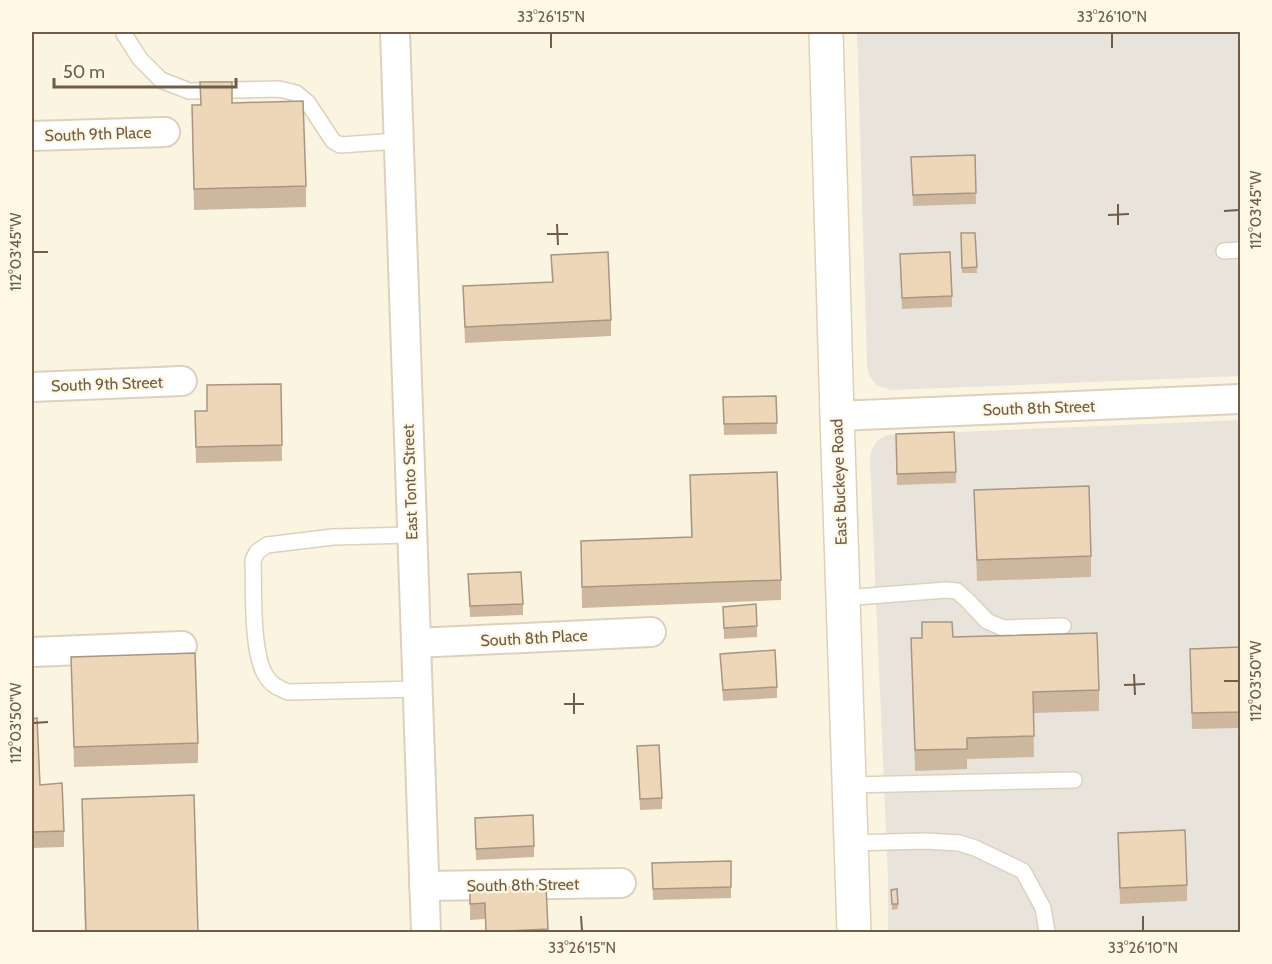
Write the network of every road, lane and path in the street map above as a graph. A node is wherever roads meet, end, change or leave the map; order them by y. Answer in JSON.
{"nodes":[{"id":1,"x":124,"y":32,"type":"edge"},
{"id":2,"x":395,"y":32,"type":"edge"},
{"id":3,"x":826,"y":32,"type":"edge"},
{"id":4,"x":165,"y":132,"type":"dead end"},
{"id":5,"x":32,"y":136,"type":"edge"},
{"id":6,"x":398,"y":141,"type":"junction"},
{"id":7,"x":1240,"y":250,"type":"edge"},
{"id":8,"x":1224,"y":251,"type":"dead end"},
{"id":9,"x":182,"y":381,"type":"dead end"},
{"id":10,"x":32,"y":387,"type":"edge"},
{"id":11,"x":1240,"y":399,"type":"edge"},
{"id":12,"x":837,"y":416,"type":"junction"},
{"id":13,"x":412,"y":535,"type":"junction"},
{"id":14,"x":843,"y":598,"type":"junction"},
{"id":15,"x":1063,"y":626,"type":"dead end"},
{"id":16,"x":651,"y":632,"type":"dead end"},
{"id":17,"x":416,"y":643,"type":"junction"},
{"id":18,"x":182,"y":646,"type":"dead end"},
{"id":19,"x":32,"y":652,"type":"edge"},
{"id":20,"x":418,"y":689,"type":"junction"},
{"id":21,"x":1074,"y":780,"type":"dead end"},
{"id":22,"x":849,"y":785,"type":"junction"},
{"id":23,"x":851,"y":843,"type":"junction"},
{"id":24,"x":621,"y":883,"type":"dead end"},
{"id":25,"x":424,"y":886,"type":"junction"},
{"id":26,"x":426,"y":933,"type":"edge"},
{"id":27,"x":854,"y":933,"type":"edge"},
{"id":28,"x":1047,"y":933,"type":"edge"}],
"edges":[{"from":1,"to":6,"type":"lane"},
{"from":2,"to":6,"type":"street","name":"East Tonto Street"},
{"from":3,"to":12,"type":"main road","name":"East Buckeye Road"},
{"from":4,"to":5,"type":"street","name":"South 9th Place"},
{"from":6,"to":13,"type":"street","name":"East Tonto Street"},
{"from":7,"to":8,"type":"lane"},
{"from":9,"to":10,"type":"street","name":"South 9th Street"},
{"from":11,"to":12,"type":"street","name":"South 8th Street"},
{"from":12,"to":14,"type":"main road","name":"East Buckeye Road"},
{"from":13,"to":17,"type":"street","name":"East Tonto Street"},
{"from":13,"to":20,"type":"lane"},
{"from":14,"to":15,"type":"lane"},
{"from":14,"to":22,"type":"main road","name":"East Buckeye Road"},
{"from":16,"to":17,"type":"street","name":"South 8th Place"},
{"from":17,"to":20,"type":"street","name":"East Tonto Street"},
{"from":18,"to":19,"type":"street"},
{"from":20,"to":25,"type":"street","name":"East Tonto Street"},
{"from":21,"to":22,"type":"lane"},
{"from":22,"to":23,"type":"main road","name":"East Buckeye Road"},
{"from":23,"to":27,"type":"main road","name":"East Buckeye Road"},
{"from":23,"to":28,"type":"lane"},
{"from":24,"to":25,"type":"street","name":"South 8th Street"},
{"from":25,"to":26,"type":"street","name":"East Tonto Street"}]}
